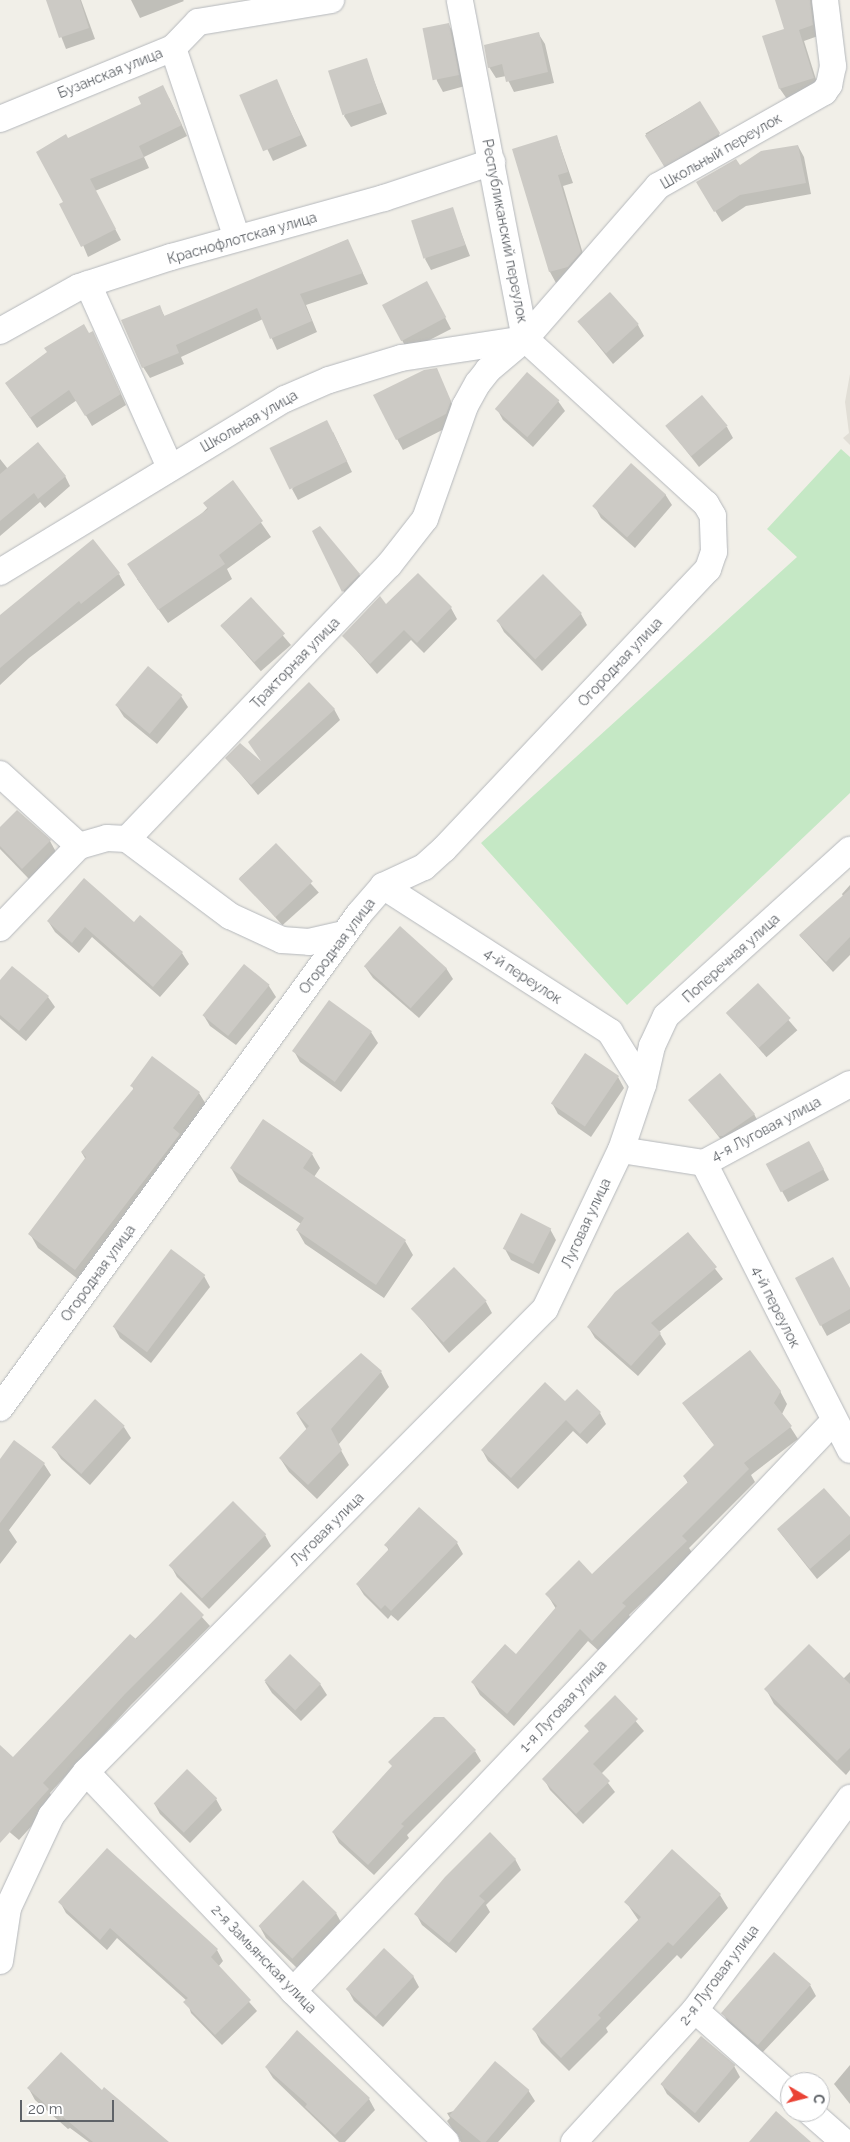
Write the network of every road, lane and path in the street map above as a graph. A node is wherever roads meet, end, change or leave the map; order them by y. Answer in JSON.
{"nodes":[{"id":1,"x":331,"y":0,"type":"edge"},
{"id":2,"x":460,"y":0,"type":"edge"},
{"id":3,"x":824,"y":0,"type":"edge"},
{"id":4,"x":196,"y":11,"type":"edge"},
{"id":5,"x":173,"y":48,"type":"junction"},
{"id":6,"x":0,"y":119,"type":"edge"},
{"id":7,"x":492,"y":162,"type":"junction"},
{"id":8,"x":237,"y":238,"type":"junction"},
{"id":9,"x":88,"y":284,"type":"junction"},
{"id":10,"x":0,"y":331,"type":"edge"},
{"id":11,"x":525,"y":339,"type":"junction"},
{"id":12,"x":170,"y":467,"type":"junction"},
{"id":13,"x":706,"y":504,"type":"joint"},
{"id":14,"x":0,"y":572,"type":"edge"},
{"id":15,"x":0,"y":774,"type":"edge"},
{"id":16,"x":127,"y":839,"type":"junction"},
{"id":17,"x":79,"y":846,"type":"junction"},
{"id":18,"x":850,"y":850,"type":"edge"},
{"id":19,"x":383,"y":886,"type":"junction"},
{"id":20,"x":0,"y":928,"type":"edge"},
{"id":21,"x":344,"y":934,"type":"junction"},
{"id":22,"x":850,"y":1084,"type":"edge"},
{"id":23,"x":643,"y":1085,"type":"junction"},
{"id":24,"x":621,"y":1150,"type":"junction"},
{"id":25,"x":704,"y":1163,"type":"junction"},
{"id":26,"x":0,"y":1407,"type":"edge"},
{"id":27,"x":834,"y":1421,"type":"junction"},
{"id":28,"x":850,"y":1450,"type":"edge"},
{"id":29,"x":86,"y":1772,"type":"junction"},
{"id":30,"x":850,"y":1798,"type":"edge"},
{"id":31,"x":0,"y":1961,"type":"edge"},
{"id":32,"x":293,"y":1991,"type":"junction"},
{"id":33,"x":695,"y":2010,"type":"junction"},
{"id":34,"x":780,"y":2085,"type":"edge"},
{"id":35,"x":821,"y":2122,"type":"edge"},
{"id":36,"x":446,"y":2142,"type":"edge"},
{"id":37,"x":574,"y":2142,"type":"edge"},
{"id":38,"x":844,"y":2142,"type":"edge"}],
"edges":[{"from":1,"to":4,"type":"street","name":"Бузанская улица"},
{"from":2,"to":7,"type":"street","name":"Республиканский переулок"},
{"from":3,"to":11,"type":"street","name":"Школьный переулок"},
{"from":4,"to":5,"type":"street","name":"Бузанская улица"},
{"from":5,"to":6,"type":"street","name":"Бузанская улица"},
{"from":5,"to":8,"type":"street"},
{"from":7,"to":8,"type":"street","name":"Краснофлотская улица"},
{"from":7,"to":11,"type":"street","name":"Республиканский переулок"},
{"from":8,"to":9,"type":"street","name":"Краснофлотская улица"},
{"from":9,"to":10,"type":"street","name":"Краснофлотская улица"},
{"from":9,"to":12,"type":"street"},
{"from":11,"to":12,"type":"street","name":"Школьная улица"},
{"from":11,"to":13,"type":"street","name":"Республиканский переулок"},
{"from":11,"to":16,"type":"street","name":"Тракторная улица"},
{"from":12,"to":14,"type":"street","name":"Школьная улица"},
{"from":13,"to":19,"type":"street","name":"Огородная улица"},
{"from":15,"to":17,"type":"street"},
{"from":16,"to":17,"type":"street"},
{"from":16,"to":21,"type":"street"},
{"from":17,"to":20,"type":"street"},
{"from":18,"to":23,"type":"street","name":"Поперечная улица"},
{"from":19,"to":21,"type":"street","name":"Огородная улица"},
{"from":19,"to":23,"type":"street","name":"4-й переулок"},
{"from":21,"to":26,"type":"street","name":"Огородная улица"},
{"from":22,"to":25,"type":"street","name":"4-я Луговая улица"},
{"from":23,"to":24,"type":"street","name":"Луговая улица"},
{"from":24,"to":25,"type":"street","name":"4-я Луговая улица"},
{"from":24,"to":29,"type":"street","name":"Луговая улица"},
{"from":25,"to":27,"type":"street","name":"4-й переулок"},
{"from":27,"to":28,"type":"street","name":"4-й переулок"},
{"from":27,"to":32,"type":"street","name":"1-я Луговая улица"},
{"from":29,"to":31,"type":"street","name":"Луговая улица"},
{"from":29,"to":32,"type":"street","name":"2-я Замьянская улица"},
{"from":30,"to":33,"type":"street","name":"2-я Луговая улица"},
{"from":32,"to":36,"type":"street","name":"2-я Замьянская улица"},
{"from":33,"to":34,"type":"street"},
{"from":33,"to":37,"type":"street","name":"2-я Луговая улица"},
{"from":35,"to":38,"type":"street"}]}
